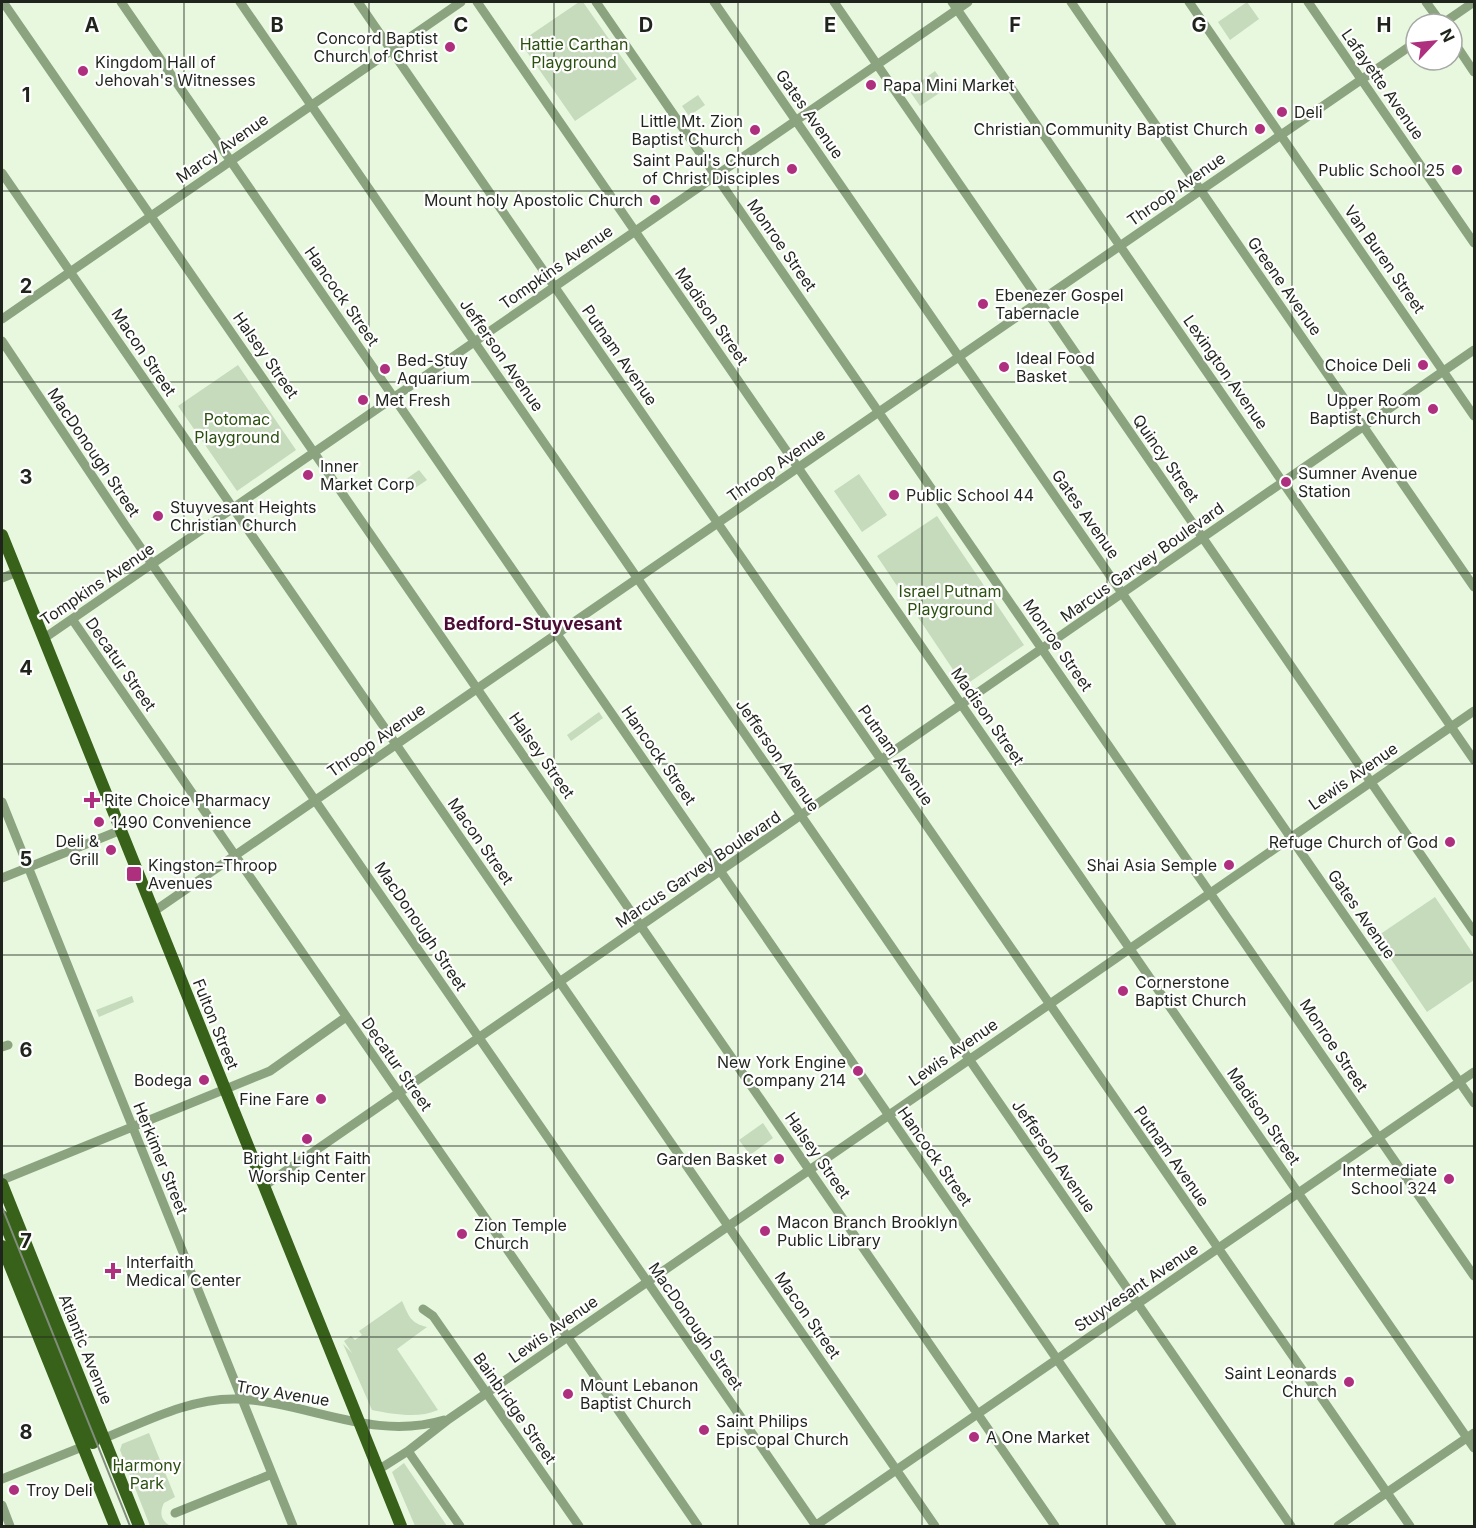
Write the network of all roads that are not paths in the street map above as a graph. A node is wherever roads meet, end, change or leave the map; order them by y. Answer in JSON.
{"nodes":[{"id":1,"x":3,"y":2,"type":"edge"},
{"id":2,"x":121,"y":2,"type":"edge"},
{"id":3,"x":240,"y":2,"type":"edge"},
{"id":4,"x":358,"y":2,"type":"edge"},
{"id":5,"x":461,"y":2,"type":"edge"},
{"id":6,"x":477,"y":2,"type":"edge"},
{"id":7,"x":596,"y":2,"type":"edge"},
{"id":8,"x":714,"y":2,"type":"edge"},
{"id":9,"x":834,"y":2,"type":"edge"},
{"id":10,"x":968,"y":2,"type":"edge"},
{"id":11,"x":1071,"y":2,"type":"edge"},
{"id":12,"x":1189,"y":2,"type":"edge"},
{"id":13,"x":1308,"y":2,"type":"edge"},
{"id":14,"x":1474,"y":2,"type":"edge"},
{"id":15,"x":954,"y":5,"type":"edge"},
{"id":16,"x":1459,"y":12,"type":"edge"},
{"id":17,"x":391,"y":50,"type":"junction"},
{"id":18,"x":1404,"y":50,"type":"edge"},
{"id":19,"x":1464,"y":57,"type":"edge"},
{"id":20,"x":877,"y":65,"type":"junction"},
{"id":21,"x":1474,"y":72,"type":"edge"},
{"id":22,"x":1362,"y":80,"type":"junction"},
{"id":23,"x":311,"y":105,"type":"junction"},
{"id":24,"x":796,"y":120,"type":"junction"},
{"id":25,"x":1281,"y":135,"type":"junction"},
{"id":26,"x":230,"y":160,"type":"junction"},
{"id":27,"x":2,"y":173,"type":"edge"},
{"id":28,"x":716,"y":175,"type":"junction"},
{"id":29,"x":1201,"y":190,"type":"junction"},
{"id":30,"x":151,"y":215,"type":"junction"},
{"id":31,"x":635,"y":231,"type":"junction"},
{"id":32,"x":1474,"y":243,"type":"edge"},
{"id":33,"x":1120,"y":246,"type":"junction"},
{"id":34,"x":70,"y":271,"type":"junction"},
{"id":35,"x":555,"y":286,"type":"junction"},
{"id":36,"x":1040,"y":301,"type":"junction"},
{"id":37,"x":2,"y":319,"type":"edge"},
{"id":38,"x":2,"y":341,"type":"edge"},
{"id":39,"x":474,"y":342,"type":"junction"},
{"id":40,"x":1474,"y":350,"type":"edge"},
{"id":41,"x":959,"y":357,"type":"junction"},
{"id":42,"x":1444,"y":372,"type":"junction"},
{"id":43,"x":394,"y":397,"type":"junction"},
{"id":44,"x":879,"y":412,"type":"junction"},
{"id":45,"x":1474,"y":416,"type":"edge"},
{"id":46,"x":1364,"y":427,"type":"junction"},
{"id":47,"x":314,"y":452,"type":"junction"},
{"id":48,"x":798,"y":468,"type":"junction"},
{"id":49,"x":1284,"y":482,"type":"junction"},
{"id":50,"x":233,"y":508,"type":"junction"},
{"id":51,"x":718,"y":523,"type":"junction"},
{"id":52,"x":2,"y":535,"type":"edge"},
{"id":53,"x":1203,"y":538,"type":"junction"},
{"id":54,"x":153,"y":564,"type":"junction"},
{"id":55,"x":17,"y":572,"type":"junction"},
{"id":56,"x":2,"y":578,"type":"edge"},
{"id":57,"x":638,"y":578,"type":"junction"},
{"id":58,"x":1474,"y":587,"type":"edge"},
{"id":59,"x":1123,"y":593,"type":"junction"},
{"id":60,"x":72,"y":620,"type":"junction"},
{"id":61,"x":557,"y":634,"type":"junction"},
{"id":62,"x":43,"y":639,"type":"junction"},
{"id":63,"x":1043,"y":648,"type":"junction"},
{"id":64,"x":477,"y":689,"type":"junction"},
{"id":65,"x":962,"y":705,"type":"junction"},
{"id":66,"x":1474,"y":711,"type":"edge"},
{"id":67,"x":1451,"y":727,"type":"junction"},
{"id":68,"x":396,"y":745,"type":"junction"},
{"id":69,"x":881,"y":760,"type":"junction"},
{"id":70,"x":1474,"y":760,"type":"edge"},
{"id":71,"x":1371,"y":782,"type":"junction"},
{"id":72,"x":316,"y":800,"type":"junction"},
{"id":73,"x":2,"y":802,"type":"edge"},
{"id":74,"x":801,"y":816,"type":"junction"},
{"id":75,"x":121,"y":830,"type":"junction"},
{"id":76,"x":1291,"y":838,"type":"junction"},
{"id":77,"x":235,"y":856,"type":"junction"},
{"id":78,"x":28,"y":868,"type":"junction"},
{"id":79,"x":721,"y":871,"type":"junction"},
{"id":80,"x":2,"y":879,"type":"edge"},
{"id":81,"x":1210,"y":893,"type":"junction"},
{"id":82,"x":153,"y":912,"type":"junction"},
{"id":83,"x":641,"y":926,"type":"junction"},
{"id":84,"x":1474,"y":932,"type":"edge"},
{"id":85,"x":1130,"y":949,"type":"junction"},
{"id":86,"x":560,"y":982,"type":"junction"},
{"id":87,"x":1050,"y":1004,"type":"junction"},
{"id":88,"x":346,"y":1017,"type":"junction"},
{"id":89,"x":479,"y":1038,"type":"junction"},
{"id":90,"x":970,"y":1059,"type":"junction"},
{"id":91,"x":1474,"y":1072,"type":"edge"},
{"id":92,"x":1460,"y":1082,"type":"junction"},
{"id":93,"x":225,"y":1089,"type":"junction"},
{"id":94,"x":398,"y":1092,"type":"junction"},
{"id":95,"x":1474,"y":1103,"type":"edge"},
{"id":96,"x":889,"y":1115,"type":"junction"},
{"id":97,"x":132,"y":1126,"type":"junction"},
{"id":98,"x":1379,"y":1138,"type":"junction"},
{"id":99,"x":810,"y":1170,"type":"junction"},
{"id":100,"x":2,"y":1182,"type":"edge"},
{"id":101,"x":264,"y":1186,"type":"junction"},
{"id":102,"x":1299,"y":1193,"type":"junction"},
{"id":103,"x":2,"y":1216,"type":"edge"},
{"id":104,"x":728,"y":1226,"type":"junction"},
{"id":105,"x":2,"y":1246,"type":"edge"},
{"id":106,"x":1218,"y":1249,"type":"junction"},
{"id":107,"x":1474,"y":1276,"type":"edge"},
{"id":108,"x":648,"y":1282,"type":"junction"},
{"id":109,"x":1138,"y":1304,"type":"junction"},
{"id":110,"x":423,"y":1309,"type":"dead end"},
{"id":111,"x":567,"y":1337,"type":"junction"},
{"id":112,"x":42,"y":1345,"type":"junction"},
{"id":113,"x":1057,"y":1359,"type":"junction"},
{"id":114,"x":60,"y":1360,"type":"junction"},
{"id":115,"x":73,"y":1393,"type":"junction"},
{"id":116,"x":487,"y":1393,"type":"junction"},
{"id":117,"x":242,"y":1399,"type":"junction"},
{"id":118,"x":978,"y":1414,"type":"junction"},
{"id":119,"x":95,"y":1418,"type":"junction"},
{"id":120,"x":449,"y":1419,"type":"junction"},
{"id":121,"x":358,"y":1422,"type":"junction"},
{"id":122,"x":1471,"y":1435,"type":"edge"},
{"id":123,"x":93,"y":1443,"type":"junction"},
{"id":124,"x":1474,"y":1448,"type":"edge"},
{"id":125,"x":408,"y":1451,"type":"junction"},
{"id":126,"x":378,"y":1470,"type":"junction"},
{"id":127,"x":896,"y":1470,"type":"junction"},
{"id":128,"x":272,"y":1474,"type":"junction"},
{"id":129,"x":2,"y":1479,"type":"edge"},
{"id":130,"x":1386,"y":1492,"type":"junction"},
{"id":131,"x":2,"y":1505,"type":"edge"},
{"id":132,"x":175,"y":1513,"type":"dead end"},
{"id":133,"x":816,"y":1526,"type":"edge"},
{"id":134,"x":10,"y":1527,"type":"edge"},
{"id":135,"x":115,"y":1527,"type":"edge"},
{"id":136,"x":139,"y":1527,"type":"edge"},
{"id":137,"x":293,"y":1527,"type":"edge"},
{"id":138,"x":400,"y":1527,"type":"edge"},
{"id":139,"x":460,"y":1527,"type":"edge"},
{"id":140,"x":579,"y":1527,"type":"edge"},
{"id":141,"x":698,"y":1527,"type":"edge"},
{"id":142,"x":935,"y":1527,"type":"edge"},
{"id":143,"x":1055,"y":1527,"type":"edge"},
{"id":144,"x":1173,"y":1527,"type":"edge"},
{"id":145,"x":1292,"y":1527,"type":"edge"},
{"id":146,"x":1338,"y":1527,"type":"edge"},
{"id":147,"x":1410,"y":1527,"type":"edge"}],
"edges":[{"from":1,"to":30,"type":"street","name":"Halsey Street"},
{"from":2,"to":26,"type":"street","name":"Hancock Street"},
{"from":3,"to":23,"type":"street","name":"Jefferson Avenue"},
{"from":4,"to":17,"type":"street","name":"Putnam Avenue"},
{"from":5,"to":17,"type":"street","name":"Marcy Avenue"},
{"from":6,"to":31,"type":"street","name":"Madison Street"},
{"from":7,"to":28,"type":"street","name":"Monroe Street"},
{"from":8,"to":24,"type":"street","name":"Gates Avenue"},
{"from":9,"to":20,"type":"street","name":"Quincy Street"},
{"from":10,"to":15,"type":"street","name":"Tompkins Avenue"},
{"from":11,"to":29,"type":"street","name":"Greene Avenue"},
{"from":12,"to":25,"type":"street","name":"Van Buren Street"},
{"from":13,"to":22,"type":"street","name":"Lafayette Avenue"},
{"from":14,"to":16,"type":"street"},
{"from":15,"to":20,"type":"street","name":"Tompkins Avenue"},
{"from":15,"to":33,"type":"street","name":"Lexington Avenue"},
{"from":17,"to":23,"type":"street","name":"Marcy Avenue"},
{"from":17,"to":35,"type":"street","name":"Putnam Avenue"},
{"from":18,"to":22,"type":"street","name":"Throop Avenue"},
{"from":19,"to":21,"type":"street"},
{"from":20,"to":24,"type":"street","name":"Tompkins Avenue"},
{"from":20,"to":36,"type":"street","name":"Quincy Street"},
{"from":22,"to":25,"type":"street","name":"Throop Avenue"},
{"from":22,"to":32,"type":"street","name":"Lafayette Avenue"},
{"from":23,"to":26,"type":"street","name":"Marcy Avenue"},
{"from":23,"to":39,"type":"street","name":"Jefferson Avenue"},
{"from":24,"to":28,"type":"street","name":"Tompkins Avenue"},
{"from":24,"to":41,"type":"street","name":"Gates Avenue"},
{"from":25,"to":29,"type":"street","name":"Throop Avenue"},
{"from":25,"to":42,"type":"street","name":"Van Buren Street"},
{"from":26,"to":30,"type":"street","name":"Marcy Avenue"},
{"from":26,"to":43,"type":"street","name":"Hancock Street"},
{"from":27,"to":34,"type":"street","name":"Macon Street"},
{"from":28,"to":31,"type":"street","name":"Tompkins Avenue"},
{"from":28,"to":44,"type":"street","name":"Monroe Street"},
{"from":29,"to":33,"type":"street","name":"Throop Avenue"},
{"from":29,"to":46,"type":"street","name":"Greene Avenue"},
{"from":30,"to":34,"type":"street","name":"Marcy Avenue"},
{"from":30,"to":47,"type":"street","name":"Halsey Street"},
{"from":31,"to":35,"type":"street","name":"Tompkins Avenue"},
{"from":31,"to":48,"type":"street","name":"Madison Street"},
{"from":33,"to":36,"type":"street","name":"Throop Avenue"},
{"from":33,"to":49,"type":"street","name":"Lexington Avenue"},
{"from":34,"to":37,"type":"street","name":"Marcy Avenue"},
{"from":34,"to":50,"type":"street","name":"Macon Street"},
{"from":35,"to":39,"type":"street","name":"Tompkins Avenue"},
{"from":35,"to":51,"type":"street","name":"Putnam Avenue"},
{"from":36,"to":41,"type":"street","name":"Throop Avenue"},
{"from":36,"to":53,"type":"street","name":"Quincy Street"},
{"from":38,"to":54,"type":"street","name":"MacDonough Street"},
{"from":39,"to":43,"type":"street","name":"Tompkins Avenue"},
{"from":39,"to":57,"type":"street","name":"Jefferson Avenue"},
{"from":40,"to":42,"type":"street","name":"Marcus Garvey Boulevard"},
{"from":41,"to":44,"type":"street","name":"Throop Avenue"},
{"from":41,"to":59,"type":"street","name":"Gates Avenue"},
{"from":42,"to":45,"type":"street","name":"Van Buren Street"},
{"from":42,"to":46,"type":"street","name":"Marcus Garvey Boulevard"},
{"from":43,"to":47,"type":"street","name":"Tompkins Avenue"},
{"from":43,"to":61,"type":"street","name":"Hancock Street"},
{"from":44,"to":48,"type":"street","name":"Throop Avenue"},
{"from":44,"to":63,"type":"street","name":"Monroe Street"},
{"from":46,"to":49,"type":"street","name":"Marcus Garvey Boulevard"},
{"from":46,"to":58,"type":"street","name":"Greene Avenue"},
{"from":47,"to":50,"type":"street","name":"Tompkins Avenue"},
{"from":47,"to":64,"type":"street","name":"Halsey Street"},
{"from":48,"to":51,"type":"street","name":"Throop Avenue"},
{"from":48,"to":65,"type":"street","name":"Madison Street"},
{"from":49,"to":53,"type":"street","name":"Marcus Garvey Boulevard"},
{"from":49,"to":67,"type":"street","name":"Lexington Avenue"},
{"from":50,"to":54,"type":"street","name":"Tompkins Avenue"},
{"from":50,"to":68,"type":"street","name":"Macon Street"},
{"from":51,"to":57,"type":"street","name":"Throop Avenue"},
{"from":51,"to":69,"type":"street","name":"Putnam Avenue"},
{"from":52,"to":55,"type":"main road","name":"Fulton Street"},
{"from":53,"to":59,"type":"street","name":"Marcus Garvey Boulevard"},
{"from":53,"to":71,"type":"street","name":"Quincy Street"},
{"from":54,"to":60,"type":"street","name":"Tompkins Avenue"},
{"from":54,"to":72,"type":"street","name":"MacDonough Street"},
{"from":55,"to":56,"type":"street"},
{"from":55,"to":62,"type":"main road","name":"Fulton Street"},
{"from":57,"to":61,"type":"street","name":"Throop Avenue"},
{"from":57,"to":74,"type":"street","name":"Jefferson Avenue"},
{"from":59,"to":63,"type":"street","name":"Marcus Garvey Boulevard"},
{"from":59,"to":76,"type":"street","name":"Gates Avenue"},
{"from":60,"to":62,"type":"street","name":"Tompkins Avenue"},
{"from":60,"to":77,"type":"street","name":"Decatur Street"},
{"from":61,"to":64,"type":"street","name":"Throop Avenue"},
{"from":61,"to":79,"type":"street","name":"Hancock Street"},
{"from":62,"to":75,"type":"main road","name":"Fulton Street"},
{"from":63,"to":65,"type":"street","name":"Marcus Garvey Boulevard"},
{"from":63,"to":81,"type":"street","name":"Monroe Street"},
{"from":64,"to":68,"type":"street","name":"Throop Avenue"},
{"from":64,"to":83,"type":"street","name":"Halsey Street"},
{"from":65,"to":69,"type":"street","name":"Marcus Garvey Boulevard"},
{"from":65,"to":85,"type":"street","name":"Madison Street"},
{"from":66,"to":67,"type":"street","name":"Lewis Avenue"},
{"from":67,"to":70,"type":"street","name":"Lexington Avenue"},
{"from":67,"to":71,"type":"street","name":"Lewis Avenue"},
{"from":68,"to":72,"type":"street","name":"Throop Avenue"},
{"from":68,"to":86,"type":"street","name":"Macon Street"},
{"from":69,"to":74,"type":"street","name":"Marcus Garvey Boulevard"},
{"from":69,"to":87,"type":"street","name":"Putnam Avenue"},
{"from":71,"to":76,"type":"street","name":"Lewis Avenue"},
{"from":71,"to":84,"type":"street","name":"Quincy Street"},
{"from":72,"to":77,"type":"street","name":"Throop Avenue"},
{"from":72,"to":89,"type":"street","name":"MacDonough Street"},
{"from":73,"to":78,"type":"street","name":"Herkimer Street"},
{"from":74,"to":79,"type":"street","name":"Marcus Garvey Boulevard"},
{"from":74,"to":90,"type":"street","name":"Jefferson Avenue"},
{"from":75,"to":78,"type":"street"},
{"from":75,"to":82,"type":"main road","name":"Fulton Street"},
{"from":76,"to":81,"type":"street","name":"Lewis Avenue"},
{"from":76,"to":92,"type":"street","name":"Gates Avenue"},
{"from":77,"to":82,"type":"street","name":"Throop Avenue"},
{"from":77,"to":88,"type":"street","name":"Decatur Street"},
{"from":78,"to":80,"type":"street"},
{"from":78,"to":97,"type":"street","name":"Herkimer Street"},
{"from":79,"to":83,"type":"street","name":"Marcus Garvey Boulevard"},
{"from":79,"to":96,"type":"street","name":"Hancock Street"},
{"from":81,"to":85,"type":"street","name":"Lewis Avenue"},
{"from":81,"to":98,"type":"street","name":"Monroe Street"},
{"from":82,"to":93,"type":"main road","name":"Fulton Street"},
{"from":83,"to":86,"type":"street","name":"Marcus Garvey Boulevard"},
{"from":83,"to":99,"type":"street","name":"Halsey Street"},
{"from":85,"to":87,"type":"street","name":"Lewis Avenue"},
{"from":85,"to":102,"type":"street","name":"Madison Street"},
{"from":86,"to":89,"type":"street","name":"Marcus Garvey Boulevard"},
{"from":86,"to":104,"type":"street","name":"Macon Street"},
{"from":87,"to":90,"type":"street","name":"Lewis Avenue"},
{"from":87,"to":106,"type":"street","name":"Putnam Avenue"},
{"from":88,"to":93,"type":"street"},
{"from":88,"to":94,"type":"street","name":"Decatur Street"},
{"from":89,"to":94,"type":"street","name":"Marcus Garvey Boulevard"},
{"from":89,"to":108,"type":"street","name":"MacDonough Street"},
{"from":90,"to":96,"type":"street","name":"Lewis Avenue"},
{"from":90,"to":109,"type":"street","name":"Jefferson Avenue"},
{"from":91,"to":92,"type":"street","name":"Stuyvesant Avenue"},
{"from":92,"to":95,"type":"street","name":"Gates Avenue"},
{"from":92,"to":98,"type":"street","name":"Stuyvesant Avenue"},
{"from":93,"to":97,"type":"street"},
{"from":93,"to":101,"type":"main road","name":"Fulton Street"},
{"from":94,"to":101,"type":"street","name":"Marcus Garvey Boulevard"},
{"from":94,"to":111,"type":"street","name":"Decatur Street"},
{"from":96,"to":99,"type":"street","name":"Lewis Avenue"},
{"from":96,"to":113,"type":"street","name":"Hancock Street"},
{"from":97,"to":100,"type":"street"},
{"from":97,"to":117,"type":"street","name":"Herkimer Street"},
{"from":98,"to":102,"type":"street","name":"Stuyvesant Avenue"},
{"from":98,"to":107,"type":"street","name":"Monroe Street"},
{"from":99,"to":104,"type":"street","name":"Lewis Avenue"},
{"from":99,"to":118,"type":"street","name":"Halsey Street"},
{"from":100,"to":119,"type":"main road","name":"Atlantic Avenue"},
{"from":101,"to":121,"type":"main road","name":"Fulton Street"},
{"from":102,"to":106,"type":"street","name":"Stuyvesant Avenue"},
{"from":102,"to":122,"type":"street","name":"Madison Street"},
{"from":103,"to":114,"type":"main road"},
{"from":104,"to":108,"type":"street","name":"Lewis Avenue"},
{"from":104,"to":127,"type":"street","name":"Macon Street"},
{"from":105,"to":112,"type":"main road","name":"Atlantic Avenue"},
{"from":106,"to":109,"type":"street","name":"Stuyvesant Avenue"},
{"from":106,"to":130,"type":"street","name":"Putnam Avenue"},
{"from":108,"to":111,"type":"street","name":"Lewis Avenue"},
{"from":108,"to":133,"type":"street","name":"MacDonough Street"},
{"from":109,"to":113,"type":"street","name":"Stuyvesant Avenue"},
{"from":109,"to":145,"type":"street","name":"Jefferson Avenue"},
{"from":110,"to":116,"type":"street","name":"Bainbridge Street"},
{"from":111,"to":116,"type":"street","name":"Lewis Avenue"},
{"from":111,"to":141,"type":"street","name":"Decatur Street"},
{"from":112,"to":114,"type":"main road"},
{"from":112,"to":123,"type":"main road","name":"Atlantic Avenue"},
{"from":113,"to":118,"type":"street","name":"Stuyvesant Avenue"},
{"from":113,"to":144,"type":"street","name":"Hancock Street"},
{"from":114,"to":115,"type":"main road"},
{"from":115,"to":119,"type":"main road"},
{"from":115,"to":123,"type":"main road"},
{"from":116,"to":120,"type":"street","name":"Lewis Avenue"},
{"from":116,"to":140,"type":"street","name":"Bainbridge Street"},
{"from":117,"to":121,"type":"street","name":"Troy Avenue"},
{"from":117,"to":123,"type":"street","name":"Troy Avenue"},
{"from":117,"to":128,"type":"street","name":"Herkimer Street"},
{"from":118,"to":127,"type":"street","name":"Stuyvesant Avenue"},
{"from":118,"to":143,"type":"street","name":"Halsey Street"},
{"from":119,"to":123,"type":"main road","name":"Atlantic Avenue"},
{"from":120,"to":121,"type":"street","name":"Lewis Avenue"},
{"from":120,"to":125,"type":"street","name":"Lewis Avenue"},
{"from":121,"to":126,"type":"main road","name":"Fulton Street"},
{"from":122,"to":124,"type":"street","name":"Madison Street"},
{"from":122,"to":130,"type":"street"},
{"from":123,"to":129,"type":"street","name":"Troy Avenue"},
{"from":123,"to":135,"type":"main road","name":"Atlantic Avenue"},
{"from":123,"to":136,"type":"main road","name":"Atlantic Avenue"},
{"from":125,"to":126,"type":"street","name":"Lewis Avenue"},
{"from":125,"to":139,"type":"street"},
{"from":126,"to":138,"type":"main road","name":"Fulton Street"},
{"from":127,"to":133,"type":"street","name":"Stuyvesant Avenue"},
{"from":127,"to":142,"type":"street","name":"Macon Street"},
{"from":128,"to":132,"type":"street"},
{"from":128,"to":137,"type":"street","name":"Herkimer Street"},
{"from":130,"to":146,"type":"street"},
{"from":130,"to":147,"type":"street","name":"Putnam Avenue"},
{"from":131,"to":134,"type":"street"}]}
